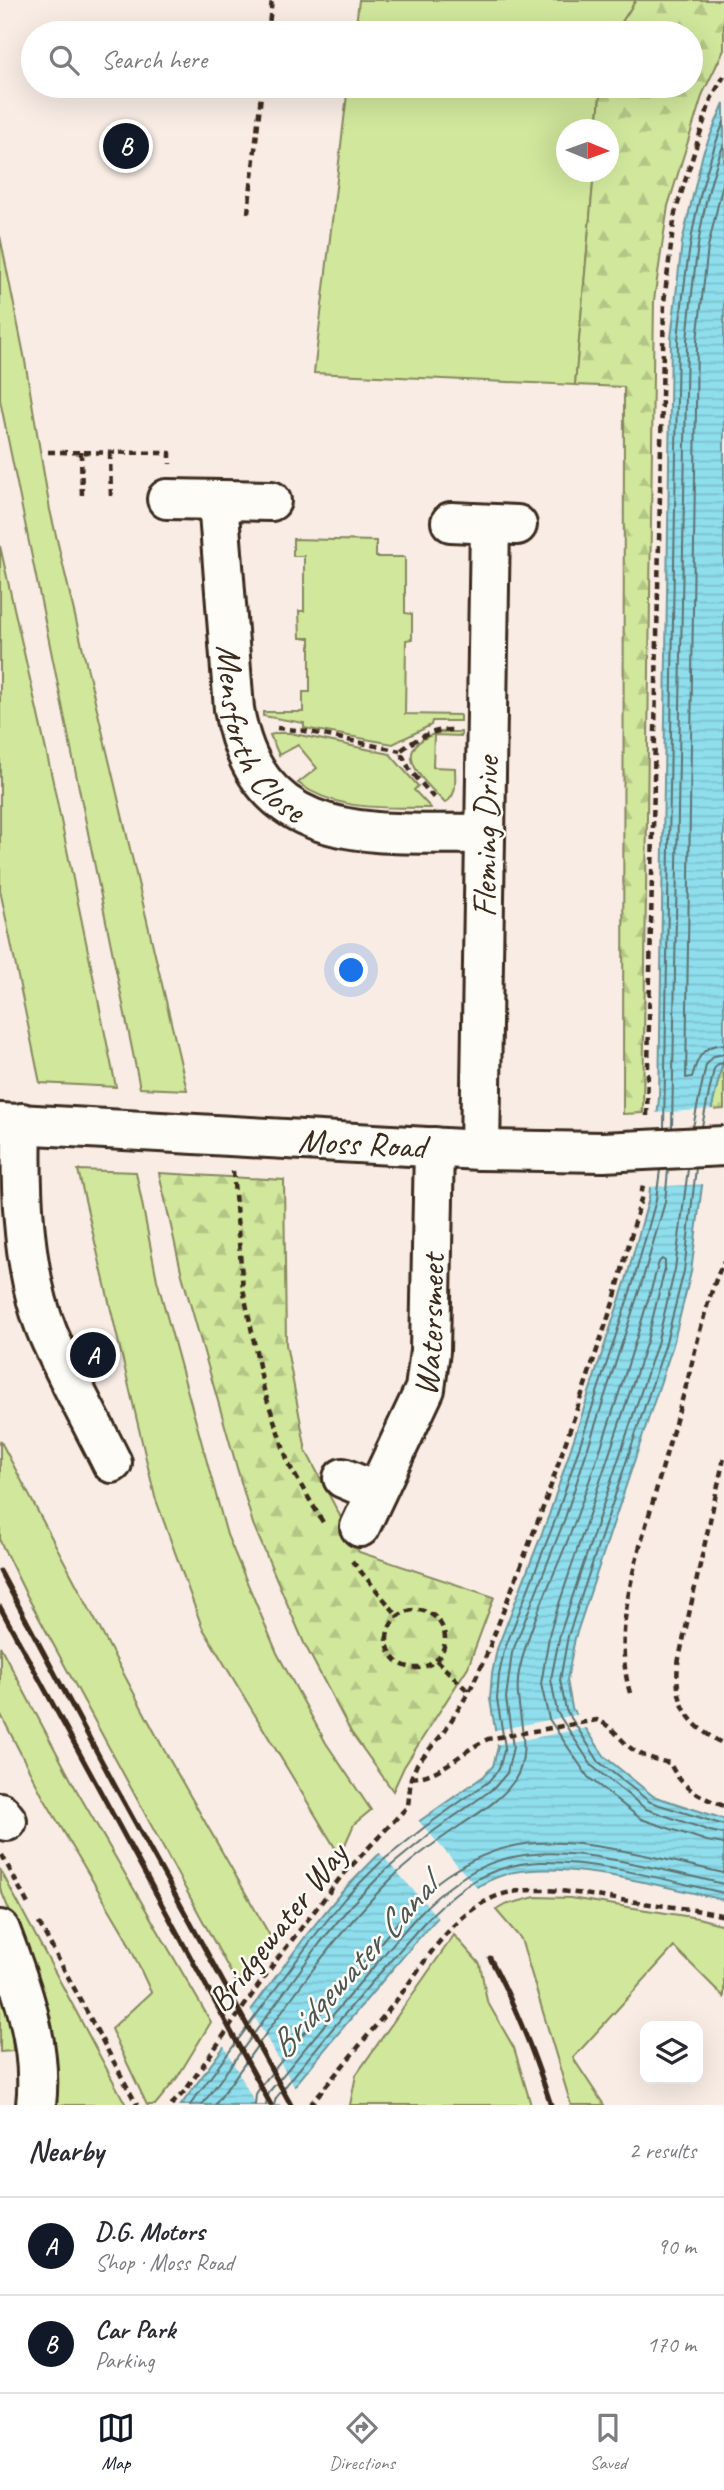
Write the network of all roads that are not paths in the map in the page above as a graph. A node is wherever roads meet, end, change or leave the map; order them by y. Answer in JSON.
{"nodes":[{"id":1,"x":169,"y":483,"type":"road end"},
{"id":2,"x":218,"y":500,"type":"junction"},
{"id":3,"x":271,"y":501,"type":"dead end"},
{"id":4,"x":451,"y":522,"type":"dead end"},
{"id":5,"x":485,"y":834,"type":"junction"},
{"id":6,"x":11,"y":1123,"type":"edge"},
{"id":7,"x":724,"y":1146,"type":"edge"},
{"id":8,"x":434,"y":1147,"type":"junction"},
{"id":9,"x":480,"y":1150,"type":"junction"},
{"id":10,"x":113,"y":1463,"type":"dead end"},
{"id":11,"x":345,"y":1538,"type":"road end"},
{"id":12,"x":0,"y":1930,"type":"edge"},
{"id":13,"x":36,"y":2105,"type":"edge"}],
"edges":[{"from":1,"to":2,"type":"street"},
{"from":2,"to":3,"type":"street"},
{"from":2,"to":5,"type":"street","name":"Mensforth Close"},
{"from":4,"to":5,"type":"street","name":"Fleming Drive"},
{"from":5,"to":9,"type":"street","name":"Fleming Drive"},
{"from":6,"to":8,"type":"street","name":"Moss Road"},
{"from":6,"to":10,"type":"street"},
{"from":7,"to":9,"type":"street","name":"Moss Road","bridge":true},
{"from":8,"to":9,"type":"street","name":"Moss Road"},
{"from":8,"to":11,"type":"street","name":"Watersmeet"},
{"from":12,"to":13,"type":"street"}]}
